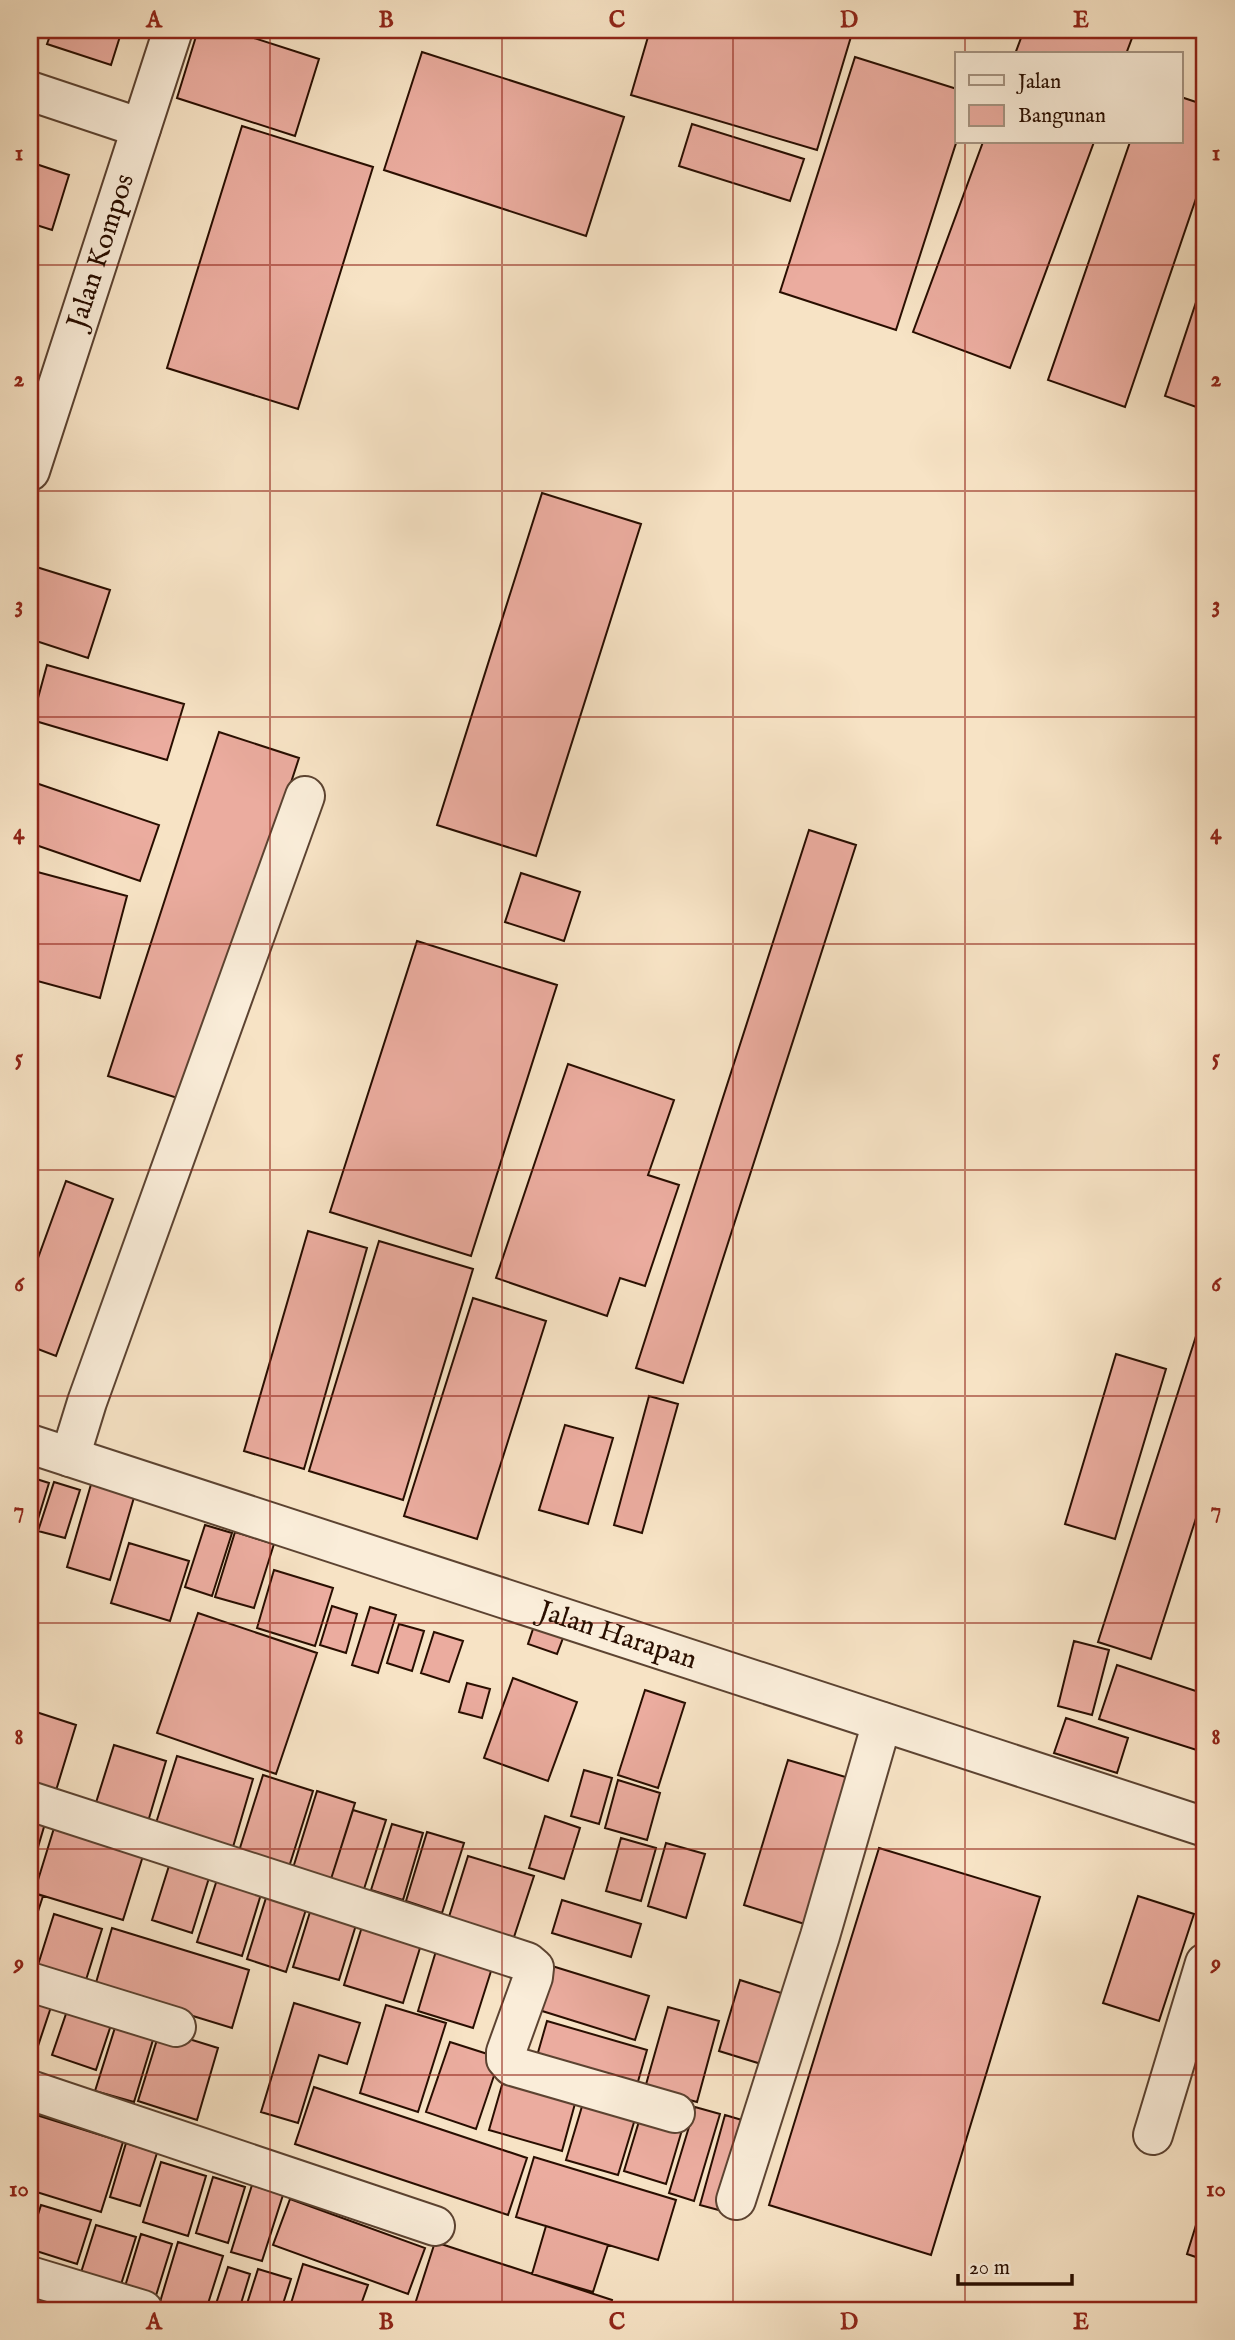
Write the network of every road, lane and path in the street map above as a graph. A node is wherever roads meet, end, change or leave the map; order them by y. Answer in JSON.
{"nodes":[{"id":1,"x":173,"y":30,"type":"edge"},
{"id":2,"x":30,"y":92,"type":"edge"},
{"id":3,"x":141,"y":128,"type":"junction"},
{"id":4,"x":30,"y":471,"type":"edge"},
{"id":5,"x":305,"y":796,"type":"dead end"},
{"id":6,"x":30,"y":1444,"type":"edge"},
{"id":7,"x":70,"y":1457,"type":"junction"},
{"id":8,"x":882,"y":1722,"type":"junction"},
{"id":9,"x":30,"y":1801,"type":"edge"},
{"id":10,"x":1205,"y":1825,"type":"edge"},
{"id":11,"x":1205,"y":1963,"type":"edge"},
{"id":12,"x":30,"y":1982,"type":"edge"},
{"id":13,"x":176,"y":2027,"type":"dead end"},
{"id":14,"x":30,"y":2090,"type":"edge"},
{"id":15,"x":675,"y":2113,"type":"dead end"},
{"id":16,"x":1153,"y":2135,"type":"dead end"},
{"id":17,"x":736,"y":2200,"type":"dead end"},
{"id":18,"x":435,"y":2226,"type":"dead end"},
{"id":19,"x":30,"y":2276,"type":"edge"},
{"id":20,"x":143,"y":2310,"type":"edge"}],
"edges":[{"from":1,"to":3,"type":"street","name":"Jalan Kompos"},
{"from":2,"to":3,"type":"street"},
{"from":3,"to":4,"type":"street","name":"Jalan Kompos"},
{"from":5,"to":7,"type":"street"},
{"from":6,"to":7,"type":"street","name":"Jalan Harapan"},
{"from":7,"to":8,"type":"street","name":"Jalan Harapan"},
{"from":8,"to":10,"type":"street","name":"Jalan Harapan"},
{"from":8,"to":17,"type":"street"},
{"from":9,"to":15,"type":"street"},
{"from":11,"to":16,"type":"street"},
{"from":12,"to":13,"type":"street"},
{"from":14,"to":18,"type":"street"},
{"from":19,"to":20,"type":"street"}]}
